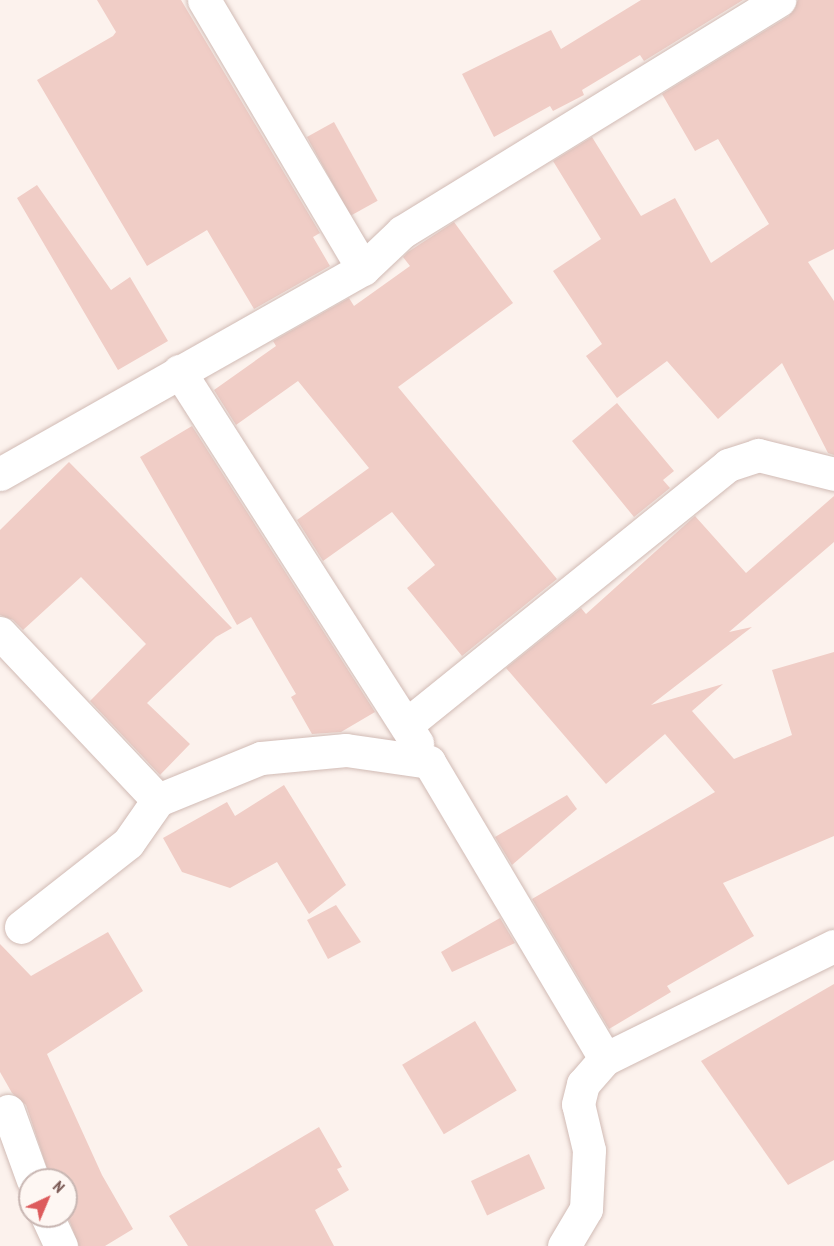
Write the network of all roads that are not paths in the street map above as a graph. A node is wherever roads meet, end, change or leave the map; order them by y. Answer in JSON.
{"nodes":[{"id":1,"x":204,"y":0,"type":"edge"},
{"id":2,"x":779,"y":0,"type":"edge"},
{"id":3,"x":363,"y":269,"type":"junction"},
{"id":4,"x":179,"y":371,"type":"junction"},
{"id":5,"x":0,"y":474,"type":"edge"},
{"id":6,"x":834,"y":474,"type":"edge"},
{"id":7,"x":0,"y":633,"type":"edge"},
{"id":8,"x":406,"y":725,"type":"junction"},
{"id":9,"x":429,"y":762,"type":"junction"},
{"id":10,"x":158,"y":800,"type":"junction"},
{"id":11,"x":21,"y":927,"type":"dead end"},
{"id":12,"x":834,"y":945,"type":"edge"},
{"id":13,"x":605,"y":1059,"type":"junction"},
{"id":14,"x":8,"y":1111,"type":"dead end"},
{"id":15,"x":29,"y":1168,"type":"edge"},
{"id":16,"x":52,"y":1228,"type":"edge"},
{"id":17,"x":61,"y":1246,"type":"edge"},
{"id":18,"x":564,"y":1246,"type":"edge"}],
"edges":[{"from":1,"to":3,"type":"street"},
{"from":2,"to":3,"type":"street"},
{"from":3,"to":4,"type":"street"},
{"from":4,"to":5,"type":"street"},
{"from":4,"to":8,"type":"street"},
{"from":6,"to":8,"type":"street"},
{"from":7,"to":10,"type":"street"},
{"from":8,"to":9,"type":"street"},
{"from":9,"to":10,"type":"street"},
{"from":9,"to":13,"type":"street"},
{"from":10,"to":11,"type":"street"},
{"from":12,"to":13,"type":"street"},
{"from":13,"to":18,"type":"street"},
{"from":14,"to":15,"type":"street"},
{"from":16,"to":17,"type":"street"}]}
